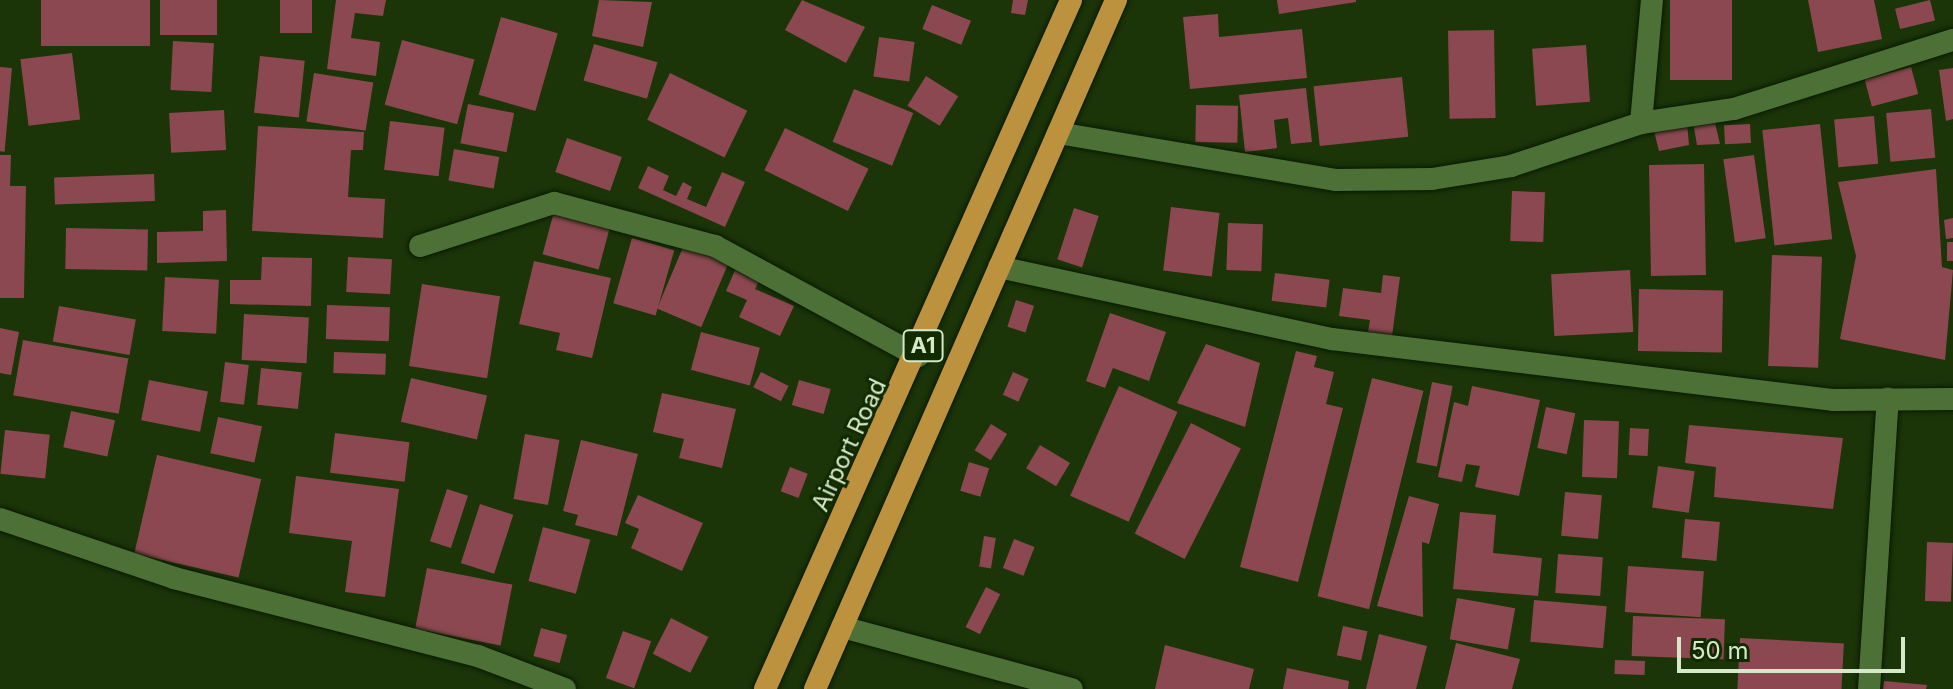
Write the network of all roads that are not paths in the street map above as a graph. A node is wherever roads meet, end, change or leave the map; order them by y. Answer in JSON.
{"nodes":[{"id":1,"x":1071,"y":0,"type":"edge"},
{"id":2,"x":1116,"y":0,"type":"edge"},
{"id":3,"x":1652,"y":0,"type":"edge"},
{"id":4,"x":1953,"y":40,"type":"edge"},
{"id":5,"x":1641,"y":123,"type":"junction"},
{"id":6,"x":1058,"y":133,"type":"junction"},
{"id":7,"x":420,"y":246,"type":"dead end"},
{"id":8,"x":999,"y":267,"type":"junction"},
{"id":9,"x":918,"y":356,"type":"junction"},
{"id":10,"x":1888,"y":399,"type":"junction"},
{"id":11,"x":1953,"y":399,"type":"edge"},
{"id":12,"x":0,"y":519,"type":"edge"},
{"id":13,"x":842,"y":627,"type":"junction"},
{"id":14,"x":565,"y":689,"type":"edge"},
{"id":15,"x":765,"y":689,"type":"edge"},
{"id":16,"x":815,"y":689,"type":"edge"},
{"id":17,"x":1072,"y":689,"type":"edge"},
{"id":18,"x":1869,"y":689,"type":"edge"}],
"edges":[{"from":1,"to":9,"type":"highway","name":"Airport Road","number":"A1"},
{"from":2,"to":6,"type":"highway","number":"A1"},
{"from":3,"to":5,"type":"street"},
{"from":4,"to":5,"type":"street"},
{"from":5,"to":6,"type":"street"},
{"from":6,"to":8,"type":"highway","number":"A1"},
{"from":7,"to":9,"type":"street"},
{"from":8,"to":10,"type":"street"},
{"from":8,"to":13,"type":"highway","number":"A1"},
{"from":9,"to":15,"type":"highway","name":"Airport Road","number":"A1"},
{"from":10,"to":11,"type":"street"},
{"from":10,"to":18,"type":"street"},
{"from":12,"to":14,"type":"street"},
{"from":13,"to":16,"type":"highway","number":"A1"},
{"from":13,"to":17,"type":"street"}]}
